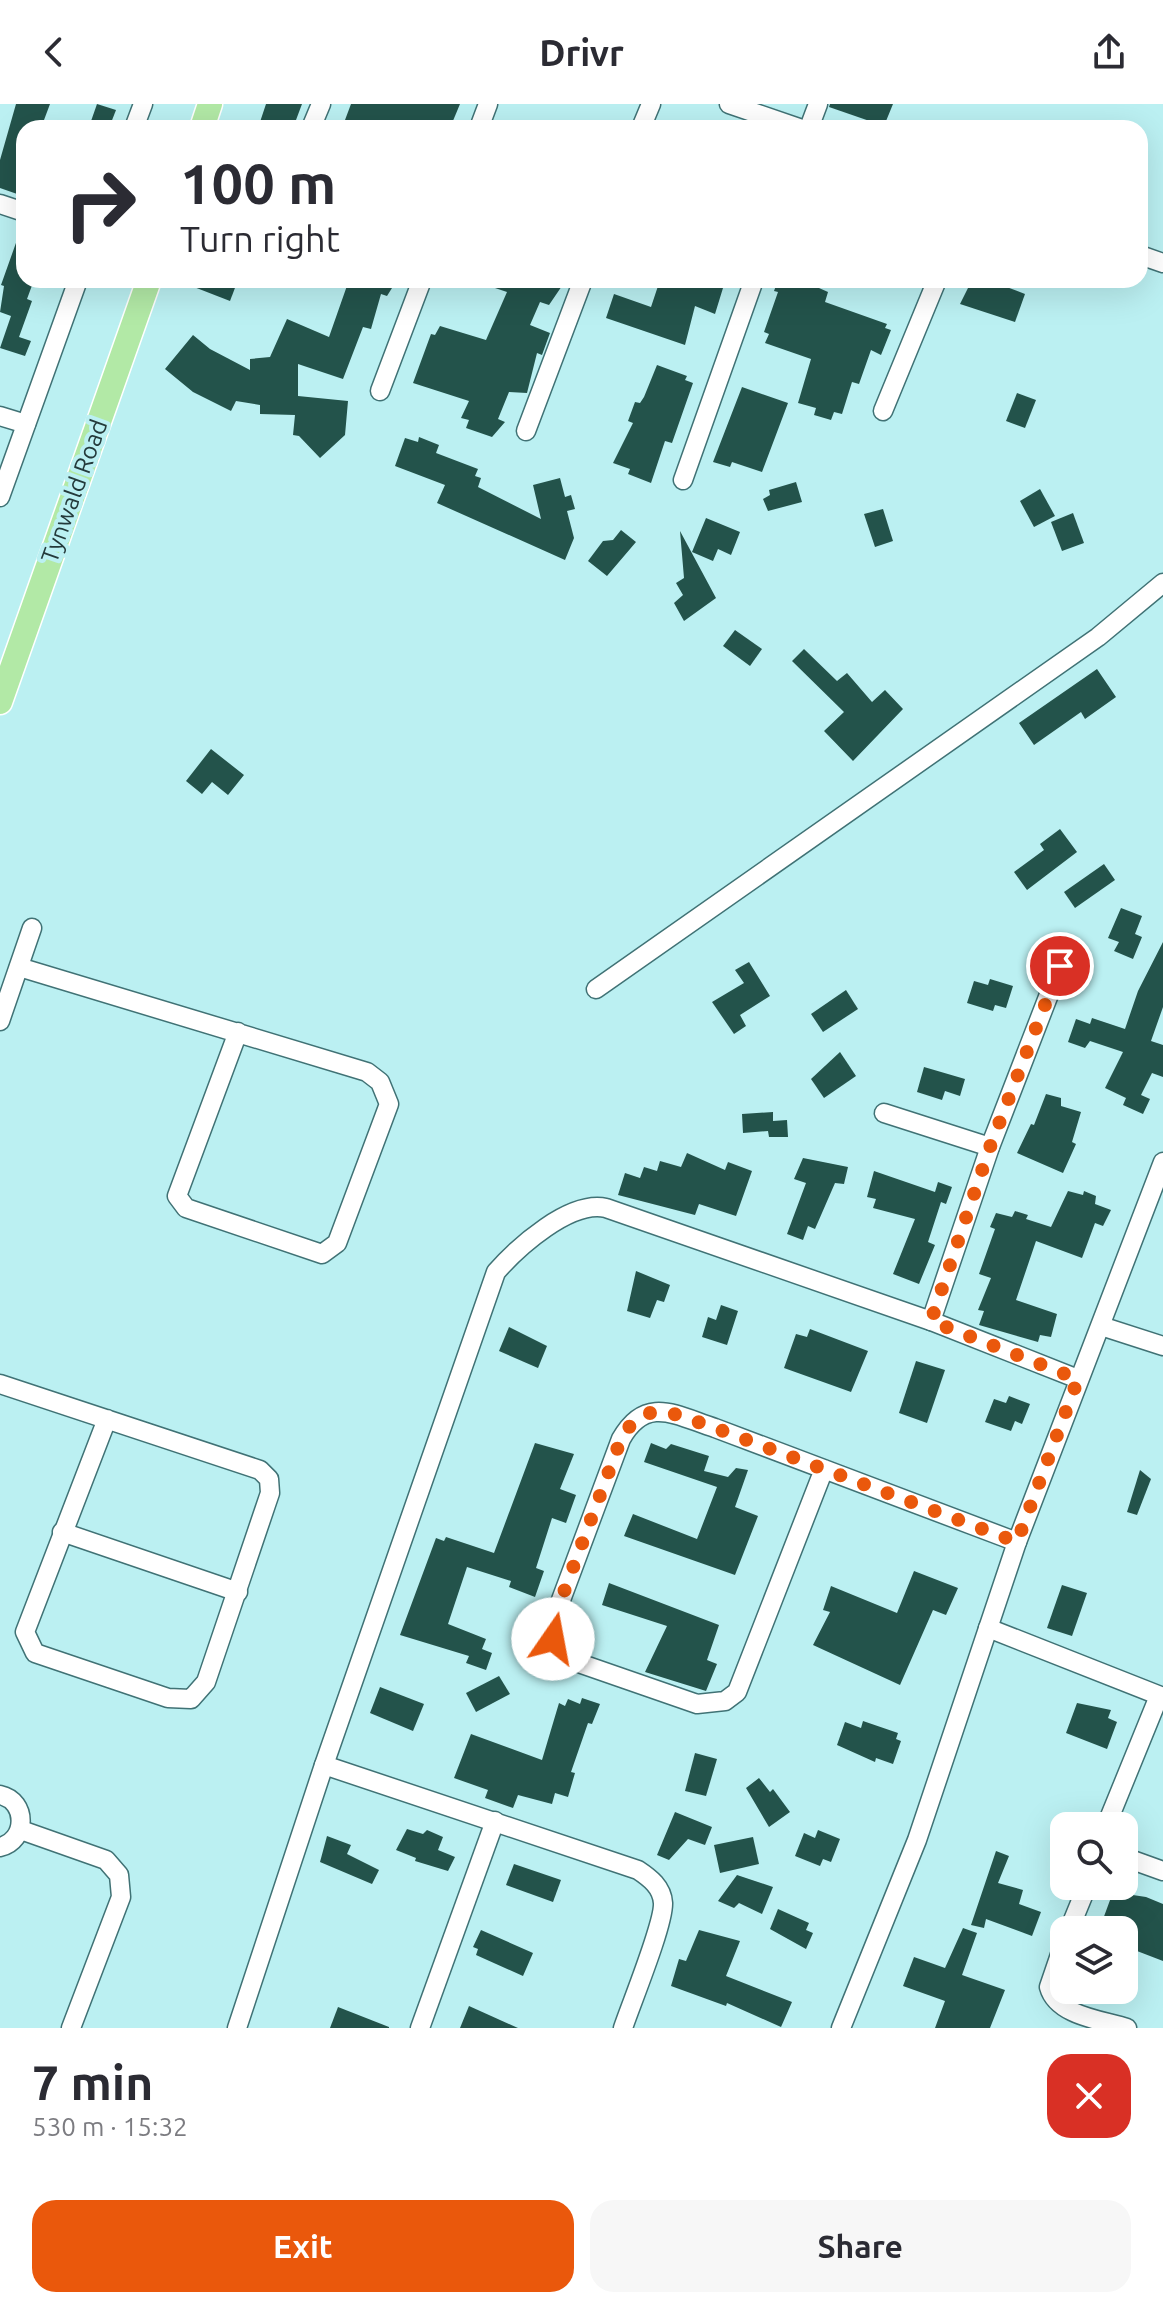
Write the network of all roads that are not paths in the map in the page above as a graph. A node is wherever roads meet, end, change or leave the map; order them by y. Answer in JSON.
{"nodes":[{"id":1,"x":729,"y":104,"type":"edge"},
{"id":2,"x":776,"y":120,"type":"edge"},
{"id":3,"x":75,"y":288,"type":"edge"},
{"id":4,"x":146,"y":288,"type":"edge"},
{"id":5,"x":419,"y":288,"type":"edge"},
{"id":6,"x":580,"y":288,"type":"edge"},
{"id":7,"x":751,"y":288,"type":"edge"},
{"id":8,"x":934,"y":288,"type":"edge"},
{"id":9,"x":380,"y":391,"type":"dead end"},
{"id":10,"x":883,"y":411,"type":"dead end"},
{"id":11,"x":0,"y":416,"type":"edge"},
{"id":12,"x":26,"y":424,"type":"junction"},
{"id":13,"x":526,"y":431,"type":"dead end"},
{"id":14,"x":683,"y":480,"type":"dead end"},
{"id":15,"x":0,"y":497,"type":"edge"},
{"id":16,"x":1163,"y":583,"type":"edge"},
{"id":17,"x":0,"y":702,"type":"edge"},
{"id":18,"x":32,"y":928,"type":"dead end"},
{"id":19,"x":1060,"y":966,"type":"dead end"},
{"id":20,"x":19,"y":967,"type":"junction"},
{"id":21,"x":596,"y":989,"type":"dead end"},
{"id":22,"x":0,"y":1021,"type":"edge"},
{"id":23,"x":238,"y":1032,"type":"junction"},
{"id":24,"x":884,"y":1113,"type":"dead end"},
{"id":25,"x":990,"y":1147,"type":"junction"},
{"id":26,"x":1163,"y":1162,"type":"edge"},
{"id":27,"x":931,"y":1321,"type":"junction"},
{"id":28,"x":1101,"y":1326,"type":"junction"},
{"id":29,"x":1163,"y":1346,"type":"edge"},
{"id":30,"x":1078,"y":1379,"type":"junction"},
{"id":31,"x":0,"y":1384,"type":"edge"},
{"id":32,"x":107,"y":1419,"type":"junction"},
{"id":33,"x":824,"y":1469,"type":"junction"},
{"id":34,"x":62,"y":1532,"type":"junction"},
{"id":35,"x":1017,"y":1542,"type":"junction"},
{"id":36,"x":238,"y":1592,"type":"junction"},
{"id":37,"x":988,"y":1628,"type":"junction"},
{"id":38,"x":1161,"y":1697,"type":"edge"},
{"id":39,"x":324,"y":1765,"type":"junction"},
{"id":40,"x":0,"y":1795,"type":"edge"},
{"id":41,"x":1112,"y":1812,"type":"edge"},
{"id":42,"x":495,"y":1821,"type":"junction"},
{"id":43,"x":21,"y":1830,"type":"junction"},
{"id":44,"x":0,"y":1847,"type":"edge"},
{"id":45,"x":1138,"y":1862,"type":"edge"},
{"id":46,"x":1163,"y":1871,"type":"edge"},
{"id":47,"x":1061,"y":2004,"type":"edge"},
{"id":48,"x":71,"y":2028,"type":"edge"},
{"id":49,"x":237,"y":2028,"type":"edge"},
{"id":50,"x":420,"y":2028,"type":"edge"},
{"id":51,"x":623,"y":2028,"type":"edge"},
{"id":52,"x":841,"y":2028,"type":"edge"},
{"id":53,"x":1127,"y":2028,"type":"edge"}],
"edges":[{"from":1,"to":2,"type":"street"},
{"from":3,"to":12,"type":"street"},
{"from":4,"to":17,"type":"main road","name":"Tynwald Road"},
{"from":5,"to":9,"type":"street"},
{"from":6,"to":13,"type":"street"},
{"from":7,"to":14,"type":"street"},
{"from":8,"to":10,"type":"street"},
{"from":11,"to":12,"type":"street"},
{"from":12,"to":15,"type":"street"},
{"from":16,"to":21,"type":"street"},
{"from":18,"to":20,"type":"street"},
{"from":19,"to":25,"type":"street"},
{"from":20,"to":22,"type":"street"},
{"from":20,"to":23,"type":"street"},
{"from":23,"to":23,"type":"street"},
{"from":24,"to":25,"type":"street"},
{"from":25,"to":27,"type":"street"},
{"from":26,"to":28,"type":"street"},
{"from":27,"to":30,"type":"street"},
{"from":27,"to":39,"type":"street"},
{"from":28,"to":29,"type":"street"},
{"from":28,"to":30,"type":"street"},
{"from":30,"to":35,"type":"street"},
{"from":31,"to":32,"type":"street"},
{"from":32,"to":34,"type":"street"},
{"from":32,"to":36,"type":"street"},
{"from":33,"to":33,"type":"street"},
{"from":33,"to":35,"type":"street"},
{"from":34,"to":36,"type":"street"},
{"from":34,"to":36,"type":"street"},
{"from":35,"to":37,"type":"street"},
{"from":37,"to":38,"type":"street"},
{"from":37,"to":52,"type":"street"},
{"from":38,"to":41,"type":"street"},
{"from":39,"to":42,"type":"street"},
{"from":39,"to":49,"type":"street"},
{"from":40,"to":43,"type":"street"},
{"from":42,"to":50,"type":"street"},
{"from":42,"to":51,"type":"street"},
{"from":43,"to":44,"type":"street"},
{"from":43,"to":48,"type":"street"},
{"from":45,"to":46,"type":"street"},
{"from":47,"to":53,"type":"street"}]}
